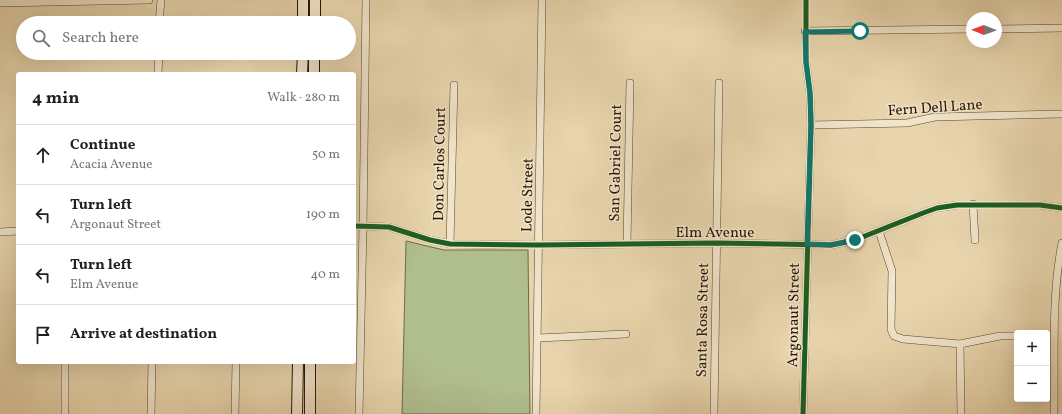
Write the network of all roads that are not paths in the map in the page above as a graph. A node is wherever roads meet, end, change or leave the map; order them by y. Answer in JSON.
{"nodes":[{"id":1,"x":149,"y":0,"type":"edge"},
{"id":2,"x":161,"y":0,"type":"edge"},
{"id":3,"x":303,"y":0,"type":"edge"},
{"id":4,"x":315,"y":0,"type":"edge"},
{"id":5,"x":366,"y":0,"type":"edge"},
{"id":6,"x":542,"y":0,"type":"edge"},
{"id":7,"x":806,"y":0,"type":"edge"},
{"id":8,"x":79,"y":1,"type":"edge"},
{"id":9,"x":0,"y":3,"type":"edge"},
{"id":10,"x":160,"y":16,"type":"edge"},
{"id":11,"x":303,"y":16,"type":"edge"},
{"id":12,"x":315,"y":16,"type":"edge"},
{"id":13,"x":1062,"y":28,"type":"edge"},
{"id":14,"x":966,"y":29,"type":"edge"},
{"id":15,"x":1002,"y":29,"type":"edge"},
{"id":16,"x":805,"y":32,"type":"junction"},
{"id":17,"x":159,"y":60,"type":"edge"},
{"id":18,"x":302,"y":60,"type":"edge"},
{"id":19,"x":314,"y":60,"type":"edge"},
{"id":20,"x":158,"y":72,"type":"edge"},
{"id":21,"x":302,"y":72,"type":"edge"},
{"id":22,"x":314,"y":72,"type":"edge"},
{"id":23,"x":630,"y":83,"type":"dead end"},
{"id":24,"x":719,"y":83,"type":"dead end"},
{"id":25,"x":454,"y":85,"type":"dead end"},
{"id":26,"x":1062,"y":114,"type":"edge"},
{"id":27,"x":811,"y":124,"type":"junction"},
{"id":28,"x":972,"y":204,"type":"junction"},
{"id":29,"x":1062,"y":208,"type":"edge"},
{"id":30,"x":356,"y":226,"type":"edge"},
{"id":31,"x":363,"y":226,"type":"junction"},
{"id":32,"x":879,"y":231,"type":"junction"},
{"id":33,"x":0,"y":232,"type":"edge"},
{"id":34,"x":16,"y":232,"type":"edge"},
{"id":35,"x":975,"y":240,"type":"dead end"},
{"id":36,"x":716,"y":243,"type":"junction"},
{"id":37,"x":1062,"y":243,"type":"edge"},
{"id":38,"x":450,"y":244,"type":"junction"},
{"id":39,"x":627,"y":244,"type":"junction"},
{"id":40,"x":807,"y":244,"type":"junction"},
{"id":41,"x":539,"y":245,"type":"junction"},
{"id":42,"x":626,"y":334,"type":"dead end"},
{"id":43,"x":1014,"y":336,"type":"edge"},
{"id":44,"x":1050,"y":336,"type":"edge"},
{"id":45,"x":538,"y":338,"type":"junction"},
{"id":46,"x":960,"y":344,"type":"junction"},
{"id":47,"x":65,"y":364,"type":"edge"},
{"id":48,"x":152,"y":364,"type":"edge"},
{"id":49,"x":236,"y":364,"type":"edge"},
{"id":50,"x":298,"y":364,"type":"edge"},
{"id":51,"x":310,"y":364,"type":"edge"},
{"id":52,"x":1054,"y":386,"type":"junction"},
{"id":53,"x":1062,"y":386,"type":"edge"},
{"id":54,"x":65,"y":414,"type":"edge"},
{"id":55,"x":151,"y":414,"type":"edge"},
{"id":56,"x":235,"y":414,"type":"edge"},
{"id":57,"x":297,"y":414,"type":"edge"},
{"id":58,"x":310,"y":414,"type":"edge"},
{"id":59,"x":359,"y":414,"type":"edge"},
{"id":60,"x":536,"y":414,"type":"edge"},
{"id":61,"x":714,"y":414,"type":"edge"},
{"id":62,"x":803,"y":414,"type":"edge"},
{"id":63,"x":961,"y":414,"type":"edge"},
{"id":64,"x":1054,"y":414,"type":"edge"}],
"edges":[{"from":1,"to":8,"type":"street"},
{"from":2,"to":10,"type":"street"},
{"from":3,"to":11,"type":"main road"},
{"from":4,"to":12,"type":"main road"},
{"from":5,"to":31,"type":"street"},
{"from":6,"to":41,"type":"street","name":"Lode Street"},
{"from":7,"to":16,"type":"street","name":"Argonaut Street"},
{"from":8,"to":9,"type":"street"},
{"from":13,"to":15,"type":"street"},
{"from":14,"to":16,"type":"street"},
{"from":16,"to":27,"type":"street","name":"Argonaut Street"},
{"from":17,"to":20,"type":"street"},
{"from":18,"to":21,"type":"main road"},
{"from":19,"to":22,"type":"main road"},
{"from":23,"to":39,"type":"street","name":"San Gabriel Court"},
{"from":24,"to":36,"type":"street","name":"Santa Rosa Street"},
{"from":25,"to":38,"type":"street","name":"Don Carlos Court"},
{"from":26,"to":27,"type":"street","name":"Fern Dell Lane"},
{"from":27,"to":40,"type":"street","name":"Argonaut Street"},
{"from":28,"to":29,"type":"street","name":"Elm Avenue"},
{"from":28,"to":32,"type":"street","name":"Elm Avenue"},
{"from":28,"to":35,"type":"street"},
{"from":30,"to":31,"type":"street","name":"Elm Avenue"},
{"from":31,"to":38,"type":"street","name":"Elm Avenue"},
{"from":31,"to":59,"type":"street"},
{"from":32,"to":40,"type":"street","name":"Elm Avenue"},
{"from":32,"to":46,"type":"street"},
{"from":33,"to":34,"type":"street"},
{"from":36,"to":39,"type":"street","name":"Elm Avenue"},
{"from":36,"to":40,"type":"street","name":"Elm Avenue"},
{"from":36,"to":61,"type":"street","name":"Santa Rosa Street"},
{"from":37,"to":44,"type":"street"},
{"from":38,"to":41,"type":"street","name":"Elm Avenue"},
{"from":39,"to":41,"type":"street","name":"Elm Avenue"},
{"from":40,"to":62,"type":"street","name":"Argonaut Street"},
{"from":41,"to":45,"type":"street","name":"Lode Street"},
{"from":42,"to":45,"type":"street"},
{"from":43,"to":46,"type":"street"},
{"from":44,"to":52,"type":"street"},
{"from":45,"to":60,"type":"street","name":"Lode Street"},
{"from":46,"to":63,"type":"street"},
{"from":47,"to":54,"type":"street"},
{"from":48,"to":55,"type":"street"},
{"from":49,"to":56,"type":"street"},
{"from":50,"to":57,"type":"main road"},
{"from":51,"to":58,"type":"main road"},
{"from":52,"to":53,"type":"street"},
{"from":52,"to":64,"type":"street"}]}
